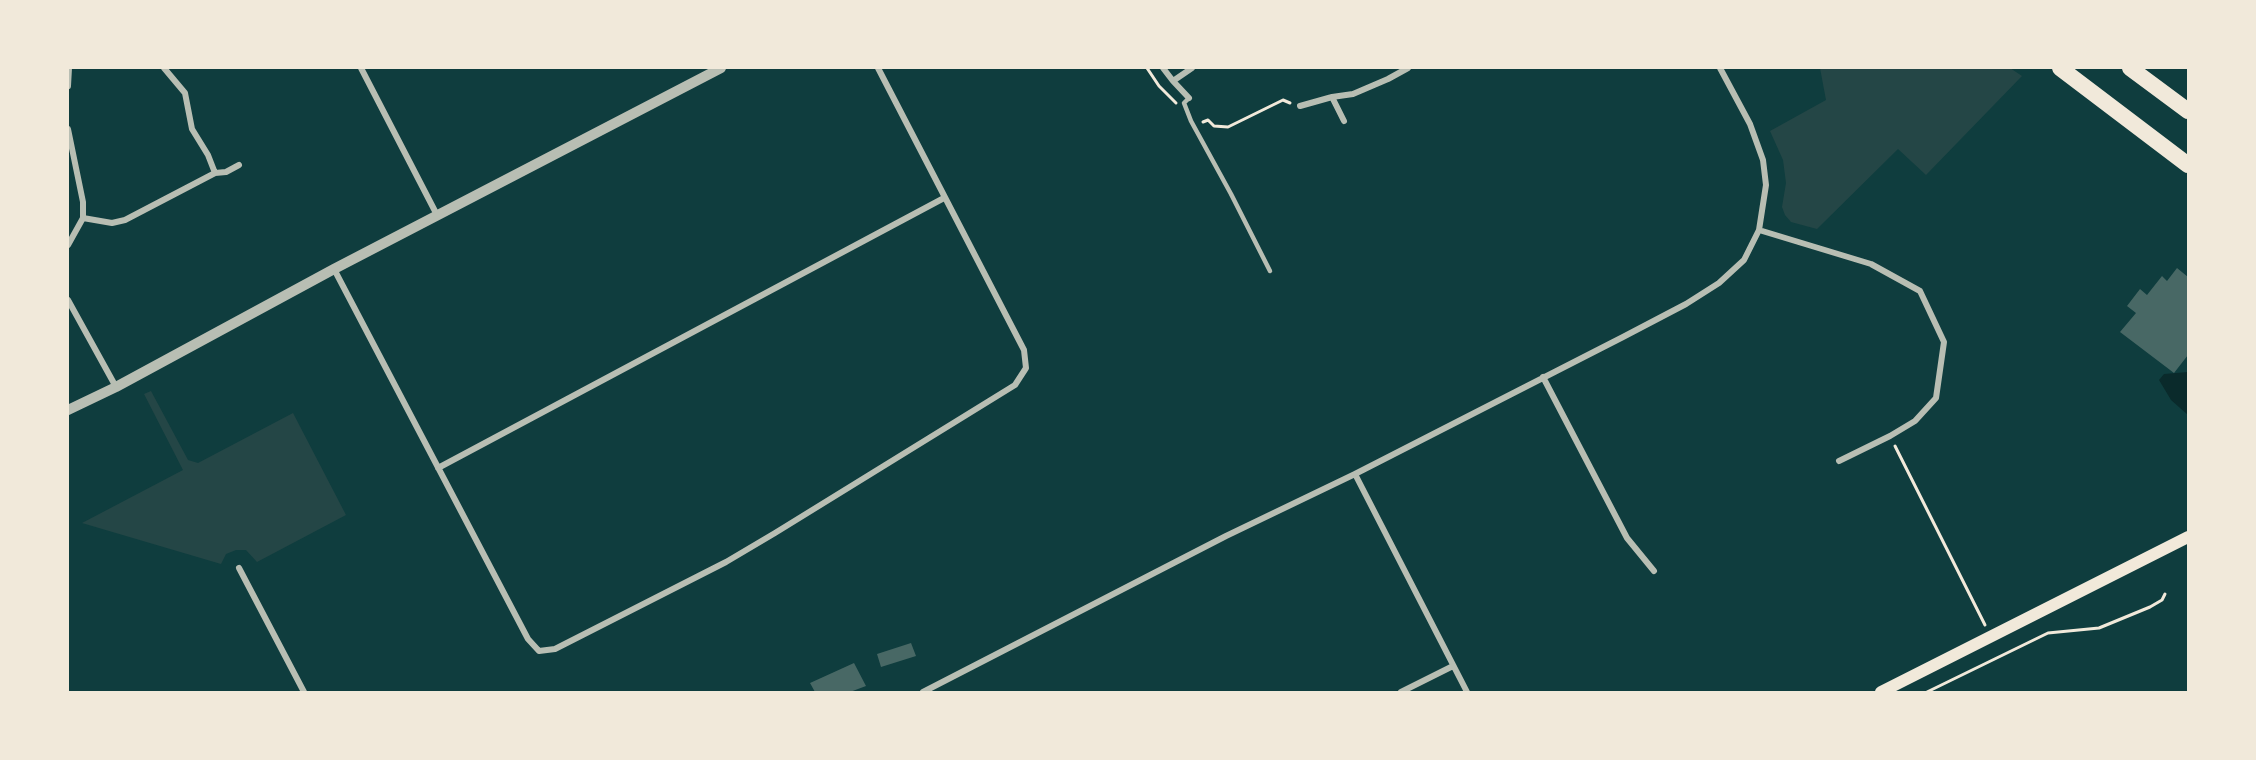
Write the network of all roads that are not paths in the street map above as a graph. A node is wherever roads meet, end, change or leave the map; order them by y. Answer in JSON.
{"nodes":[{"id":1,"x":69,"y":68,"type":"edge"},
{"id":2,"x":164,"y":68,"type":"edge"},
{"id":3,"x":361,"y":68,"type":"edge"},
{"id":4,"x":721,"y":68,"type":"edge"},
{"id":5,"x":878,"y":68,"type":"edge"},
{"id":6,"x":1163,"y":68,"type":"edge"},
{"id":7,"x":1192,"y":68,"type":"edge"},
{"id":8,"x":1408,"y":68,"type":"edge"},
{"id":9,"x":1720,"y":68,"type":"edge"},
{"id":10,"x":2060,"y":68,"type":"edge"},
{"id":11,"x":2130,"y":68,"type":"edge"},
{"id":12,"x":1173,"y":81,"type":"junction"},
{"id":13,"x":68,"y":86,"type":"edge"},
{"id":14,"x":1332,"y":97,"type":"junction"},
{"id":15,"x":1189,"y":98,"type":"joint"},
{"id":16,"x":1300,"y":106,"type":"road end"},
{"id":17,"x":2188,"y":111,"type":"edge"},
{"id":18,"x":1344,"y":121,"type":"dead end"},
{"id":19,"x":68,"y":129,"type":"edge"},
{"id":20,"x":238,"y":165,"type":"dead end"},
{"id":21,"x":2188,"y":165,"type":"edge"},
{"id":22,"x":215,"y":173,"type":"junction"},
{"id":23,"x":944,"y":198,"type":"junction"},
{"id":24,"x":437,"y":215,"type":"junction"},
{"id":25,"x":83,"y":218,"type":"junction"},
{"id":26,"x":1759,"y":230,"type":"junction"},
{"id":27,"x":68,"y":245,"type":"edge"},
{"id":28,"x":334,"y":269,"type":"junction"},
{"id":29,"x":1270,"y":271,"type":"dead end"},
{"id":30,"x":68,"y":300,"type":"edge"},
{"id":31,"x":1543,"y":376,"type":"junction"},
{"id":32,"x":116,"y":387,"type":"junction"},
{"id":33,"x":68,"y":410,"type":"edge"},
{"id":34,"x":1839,"y":461,"type":"dead end"},
{"id":35,"x":438,"y":468,"type":"junction"},
{"id":36,"x":1355,"y":474,"type":"junction"},
{"id":37,"x":2186,"y":542,"type":"edge"},
{"id":38,"x":239,"y":568,"type":"dead end"},
{"id":39,"x":1654,"y":571,"type":"dead end"},
{"id":40,"x":1453,"y":666,"type":"junction"},
{"id":41,"x":304,"y":693,"type":"edge"},
{"id":42,"x":923,"y":693,"type":"edge"},
{"id":43,"x":1401,"y":693,"type":"edge"},
{"id":44,"x":1467,"y":693,"type":"edge"},
{"id":45,"x":1881,"y":693,"type":"edge"}],
"edges":[{"from":1,"to":13,"type":"street"},
{"from":2,"to":22,"type":"street"},
{"from":3,"to":24,"type":"street"},
{"from":4,"to":24,"type":"street"},
{"from":5,"to":23,"type":"street"},
{"from":6,"to":12,"type":"street"},
{"from":7,"to":12,"type":"street"},
{"from":8,"to":14,"type":"street"},
{"from":9,"to":26,"type":"street"},
{"from":10,"to":21,"type":"highway"},
{"from":11,"to":17,"type":"highway"},
{"from":12,"to":15,"type":"street"},
{"from":14,"to":16,"type":"street"},
{"from":14,"to":18,"type":"street"},
{"from":15,"to":29,"type":"lane"},
{"from":19,"to":25,"type":"street"},
{"from":20,"to":22,"type":"street"},
{"from":22,"to":25,"type":"street"},
{"from":23,"to":35,"type":"street"},
{"from":23,"to":35,"type":"street"},
{"from":24,"to":28,"type":"street"},
{"from":25,"to":27,"type":"street"},
{"from":26,"to":31,"type":"street"},
{"from":26,"to":34,"type":"street"},
{"from":28,"to":32,"type":"street"},
{"from":28,"to":35,"type":"street"},
{"from":30,"to":32,"type":"street"},
{"from":31,"to":36,"type":"street"},
{"from":31,"to":39,"type":"street"},
{"from":32,"to":33,"type":"street"},
{"from":36,"to":40,"type":"street"},
{"from":36,"to":42,"type":"street"},
{"from":37,"to":45,"type":"main road"},
{"from":38,"to":41,"type":"street"},
{"from":40,"to":43,"type":"street"},
{"from":40,"to":44,"type":"street"}]}
